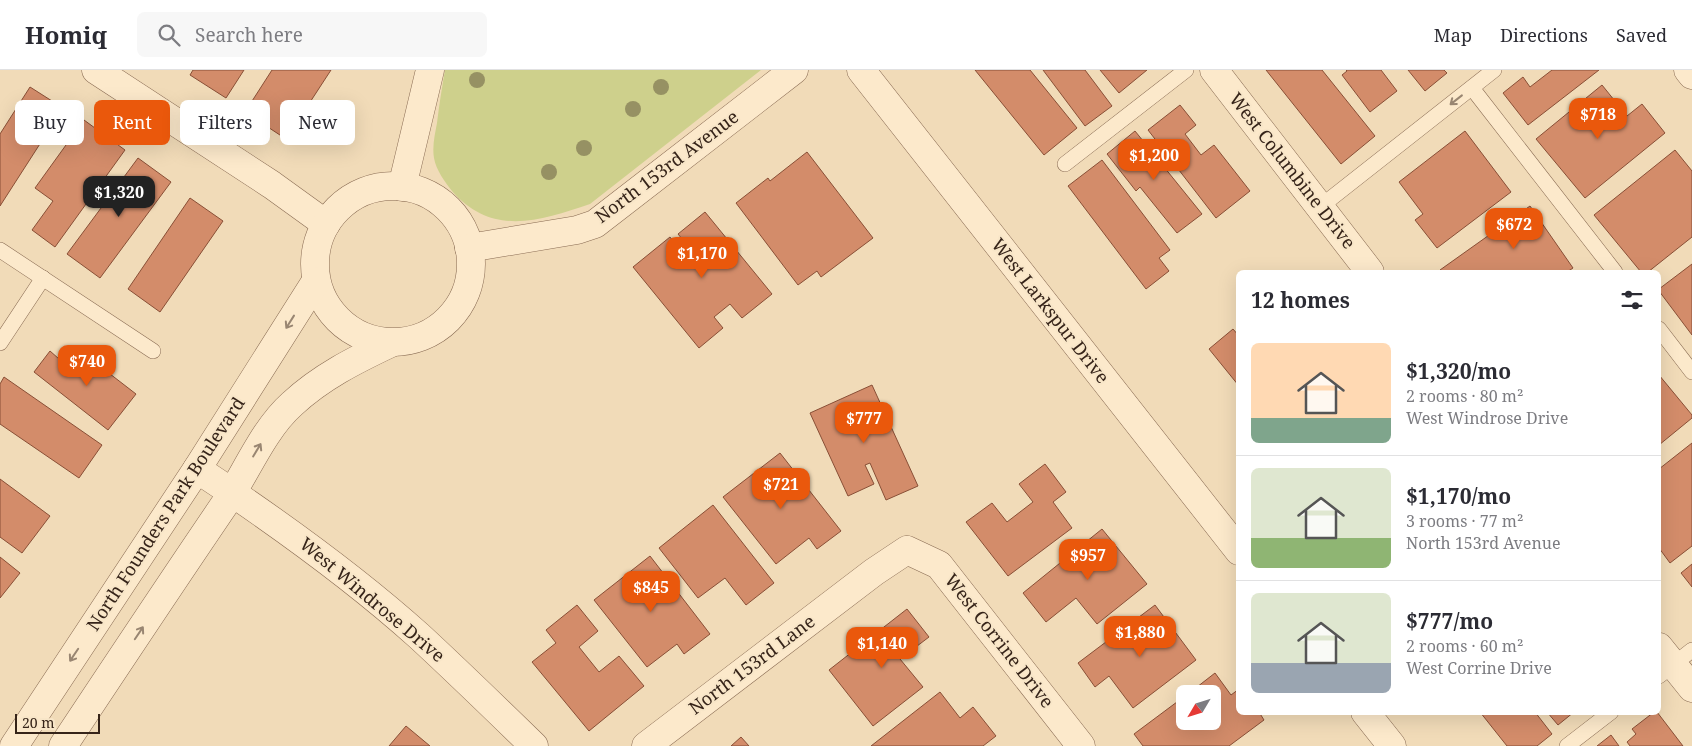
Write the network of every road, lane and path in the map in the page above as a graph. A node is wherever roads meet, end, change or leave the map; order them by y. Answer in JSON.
{"nodes":[{"id":1,"x":96,"y":70,"type":"edge"},
{"id":2,"x":430,"y":70,"type":"edge"},
{"id":3,"x":794,"y":70,"type":"edge"},
{"id":4,"x":861,"y":70,"type":"edge"},
{"id":5,"x":1186,"y":70,"type":"edge"},
{"id":6,"x":1214,"y":70,"type":"edge"},
{"id":7,"x":1494,"y":70,"type":"edge"},
{"id":8,"x":1688,"y":70,"type":"edge"},
{"id":9,"x":1692,"y":75,"type":"edge"},
{"id":10,"x":1472,"y":88,"type":"junction"},
{"id":11,"x":1065,"y":164,"type":"dead end"},
{"id":12,"x":402,"y":187,"type":"junction"},
{"id":13,"x":1320,"y":207,"type":"junction"},
{"id":14,"x":326,"y":224,"type":"junction"},
{"id":15,"x":469,"y":248,"type":"junction"},
{"id":16,"x":0,"y":250,"type":"edge"},
{"id":17,"x":1368,"y":270,"type":"edge"},
{"id":18,"x":1613,"y":270,"type":"edge"},
{"id":19,"x":43,"y":278,"type":"junction"},
{"id":20,"x":316,"y":281,"type":"junction"},
{"id":21,"x":1661,"y":332,"type":"edge"},
{"id":22,"x":0,"y":342,"type":"edge"},
{"id":23,"x":391,"y":343,"type":"junction"},
{"id":24,"x":153,"y":351,"type":"dead end"},
{"id":25,"x":1692,"y":372,"type":"edge"},
{"id":26,"x":197,"y":469,"type":"junction"},
{"id":27,"x":232,"y":492,"type":"junction"},
{"id":28,"x":1236,"y":547,"type":"edge"},
{"id":29,"x":907,"y":550,"type":"joint"},
{"id":30,"x":1671,"y":660,"type":"edge"},
{"id":31,"x":1692,"y":688,"type":"edge"},
{"id":32,"x":1367,"y":715,"type":"edge"},
{"id":33,"x":1607,"y":715,"type":"edge"},
{"id":34,"x":14,"y":746,"type":"edge"},
{"id":35,"x":63,"y":746,"type":"edge"},
{"id":36,"x":534,"y":746,"type":"edge"},
{"id":37,"x":646,"y":746,"type":"edge"},
{"id":38,"x":1081,"y":746,"type":"edge"},
{"id":39,"x":1392,"y":746,"type":"edge"},
{"id":40,"x":1567,"y":746,"type":"edge"}],
"edges":[{"from":1,"to":14,"type":"street"},
{"from":2,"to":12,"type":"street"},
{"from":3,"to":15,"type":"street","name":"North 153rd Avenue"},
{"from":4,"to":28,"type":"street","name":"West Larkspur Drive"},
{"from":5,"to":11,"type":"lane"},
{"from":6,"to":13,"type":"street","name":"West Columbine Drive"},
{"from":7,"to":10,"type":"lane"},
{"from":8,"to":9,"type":"street"},
{"from":10,"to":13,"type":"lane","one_way":true},
{"from":10,"to":18,"type":"lane"},
{"from":12,"to":14,"type":"street"},
{"from":12,"to":15,"type":"street"},
{"from":13,"to":17,"type":"street","name":"West Columbine Drive"},
{"from":14,"to":20,"type":"street"},
{"from":15,"to":23,"type":"street"},
{"from":16,"to":19,"type":"lane"},
{"from":19,"to":22,"type":"lane"},
{"from":19,"to":24,"type":"lane"},
{"from":20,"to":23,"type":"street"},
{"from":20,"to":26,"type":"street","name":"North Founders Park Boulevard","one_way":true},
{"from":21,"to":25,"type":"lane"},
{"from":27,"to":23,"type":"street","one_way":true},
{"from":26,"to":27,"type":"street","name":"West Windrose Drive"},
{"from":26,"to":34,"type":"street","name":"North Founders Park Boulevard","one_way":true},
{"from":35,"to":27,"type":"street","one_way":true},
{"from":27,"to":36,"type":"street","name":"West Windrose Drive"},
{"from":29,"to":37,"type":"street","name":"North 153rd Lane"},
{"from":29,"to":38,"type":"street","name":"West Corrine Drive"},
{"from":30,"to":31,"type":"street"},
{"from":32,"to":39,"type":"street"},
{"from":33,"to":40,"type":"lane"}]}
